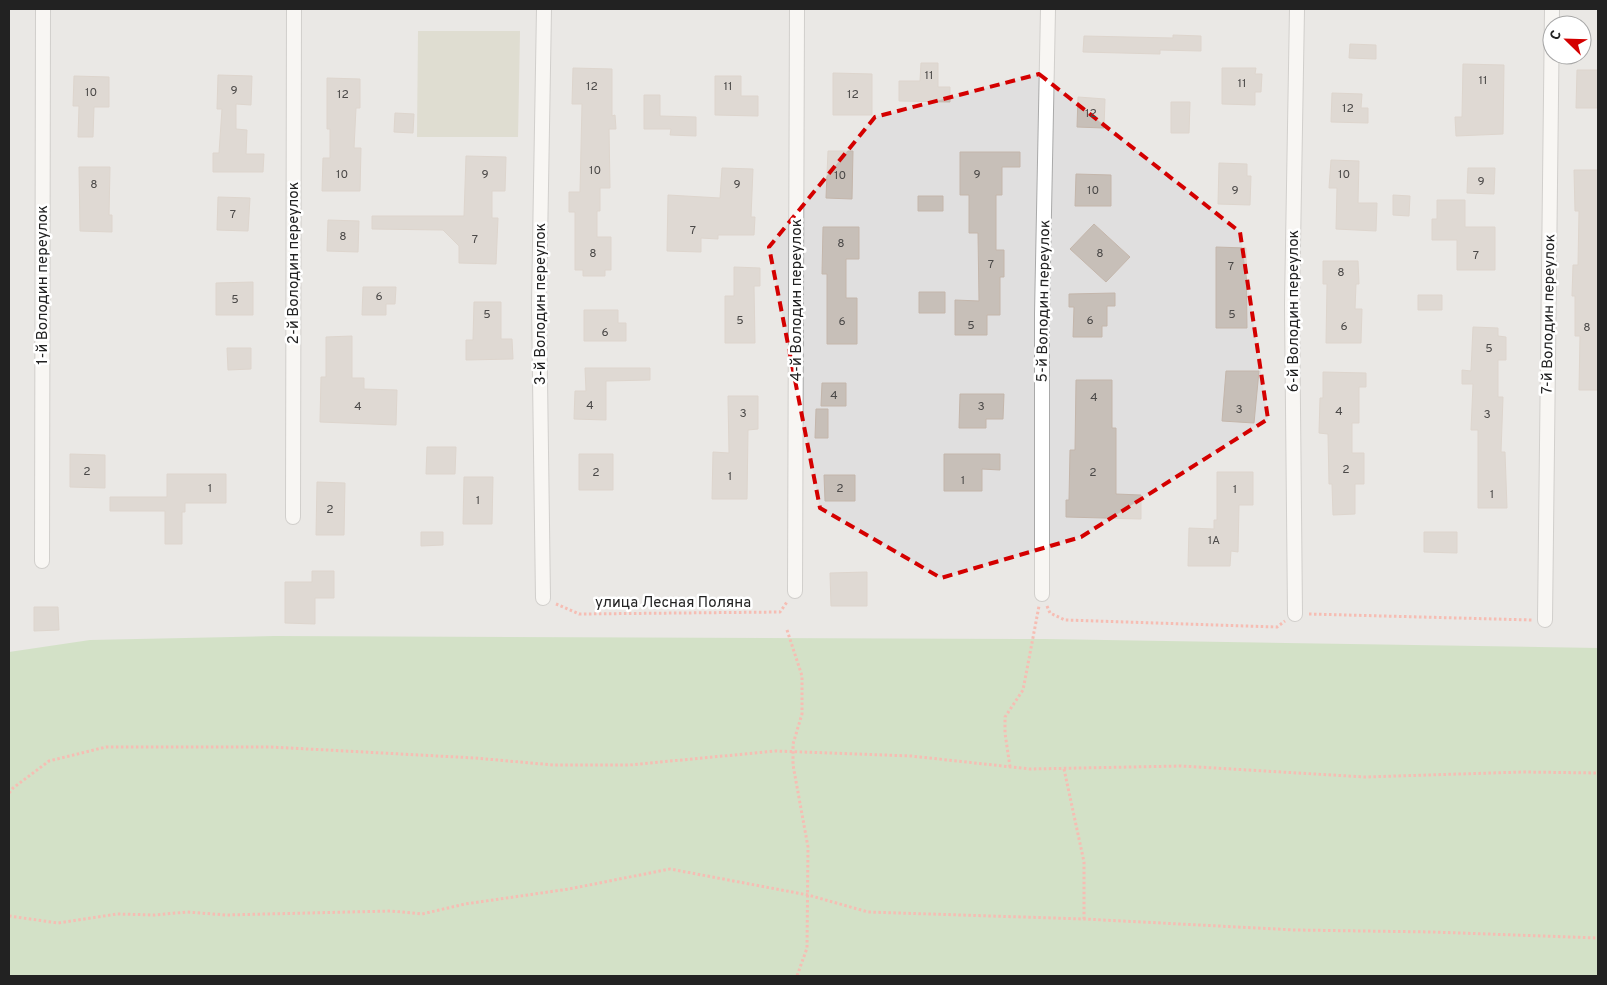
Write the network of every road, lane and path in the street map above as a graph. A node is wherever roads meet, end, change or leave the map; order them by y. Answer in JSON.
{"nodes":[{"id":1,"x":43,"y":9,"type":"edge"},
{"id":2,"x":294,"y":9,"type":"edge"},
{"id":3,"x":544,"y":9,"type":"edge"},
{"id":4,"x":797,"y":9,"type":"edge"},
{"id":5,"x":1048,"y":9,"type":"edge"},
{"id":6,"x":1297,"y":9,"type":"edge"},
{"id":7,"x":1552,"y":9,"type":"edge"},
{"id":8,"x":292,"y":517,"type":"dead end"},
{"id":9,"x":42,"y":561,"type":"dead end"},
{"id":10,"x":794,"y":591,"type":"joint"},
{"id":11,"x":1042,"y":594,"type":"joint"},
{"id":12,"x":543,"y":598,"type":"joint"},
{"id":13,"x":1294,"y":614,"type":"dead end"},
{"id":14,"x":1545,"y":620,"type":"dead end"},
{"id":15,"x":787,"y":630,"type":"dead end"},
{"id":16,"x":793,"y":751,"type":"junction"},
{"id":17,"x":1010,"y":767,"type":"junction"},
{"id":18,"x":1064,"y":769,"type":"junction"},
{"id":19,"x":1598,"y":773,"type":"edge"},
{"id":20,"x":9,"y":793,"type":"edge"},
{"id":21,"x":808,"y":895,"type":"junction"},
{"id":22,"x":9,"y":916,"type":"edge"},
{"id":23,"x":1084,"y":919,"type":"junction"},
{"id":24,"x":1598,"y":938,"type":"edge"},
{"id":25,"x":797,"y":976,"type":"edge"}],
"edges":[{"from":1,"to":9,"type":"street","name":"1-й Володин переулок"},
{"from":2,"to":8,"type":"street","name":"2-й Володин переулок"},
{"from":3,"to":12,"type":"street","name":"3-й Володин переулок"},
{"from":4,"to":10,"type":"street","name":"4-й Володин переулок"},
{"from":5,"to":11,"type":"street","name":"5-й Володин переулок"},
{"from":6,"to":13,"type":"street","name":"6-й Володин переулок"},
{"from":7,"to":14,"type":"street","name":"7-й Володин переулок"},
{"from":10,"to":12,"type":"path","name":"улица Лесная Поляна"},
{"from":11,"to":17,"type":"path"},
{"from":15,"to":16,"type":"path"},
{"from":16,"to":17,"type":"path"},
{"from":16,"to":20,"type":"path"},
{"from":16,"to":21,"type":"path"},
{"from":17,"to":18,"type":"path"},
{"from":18,"to":19,"type":"path"},
{"from":18,"to":23,"type":"path"},
{"from":21,"to":22,"type":"path"},
{"from":21,"to":23,"type":"path"},
{"from":21,"to":25,"type":"path"},
{"from":23,"to":24,"type":"path"}]}
